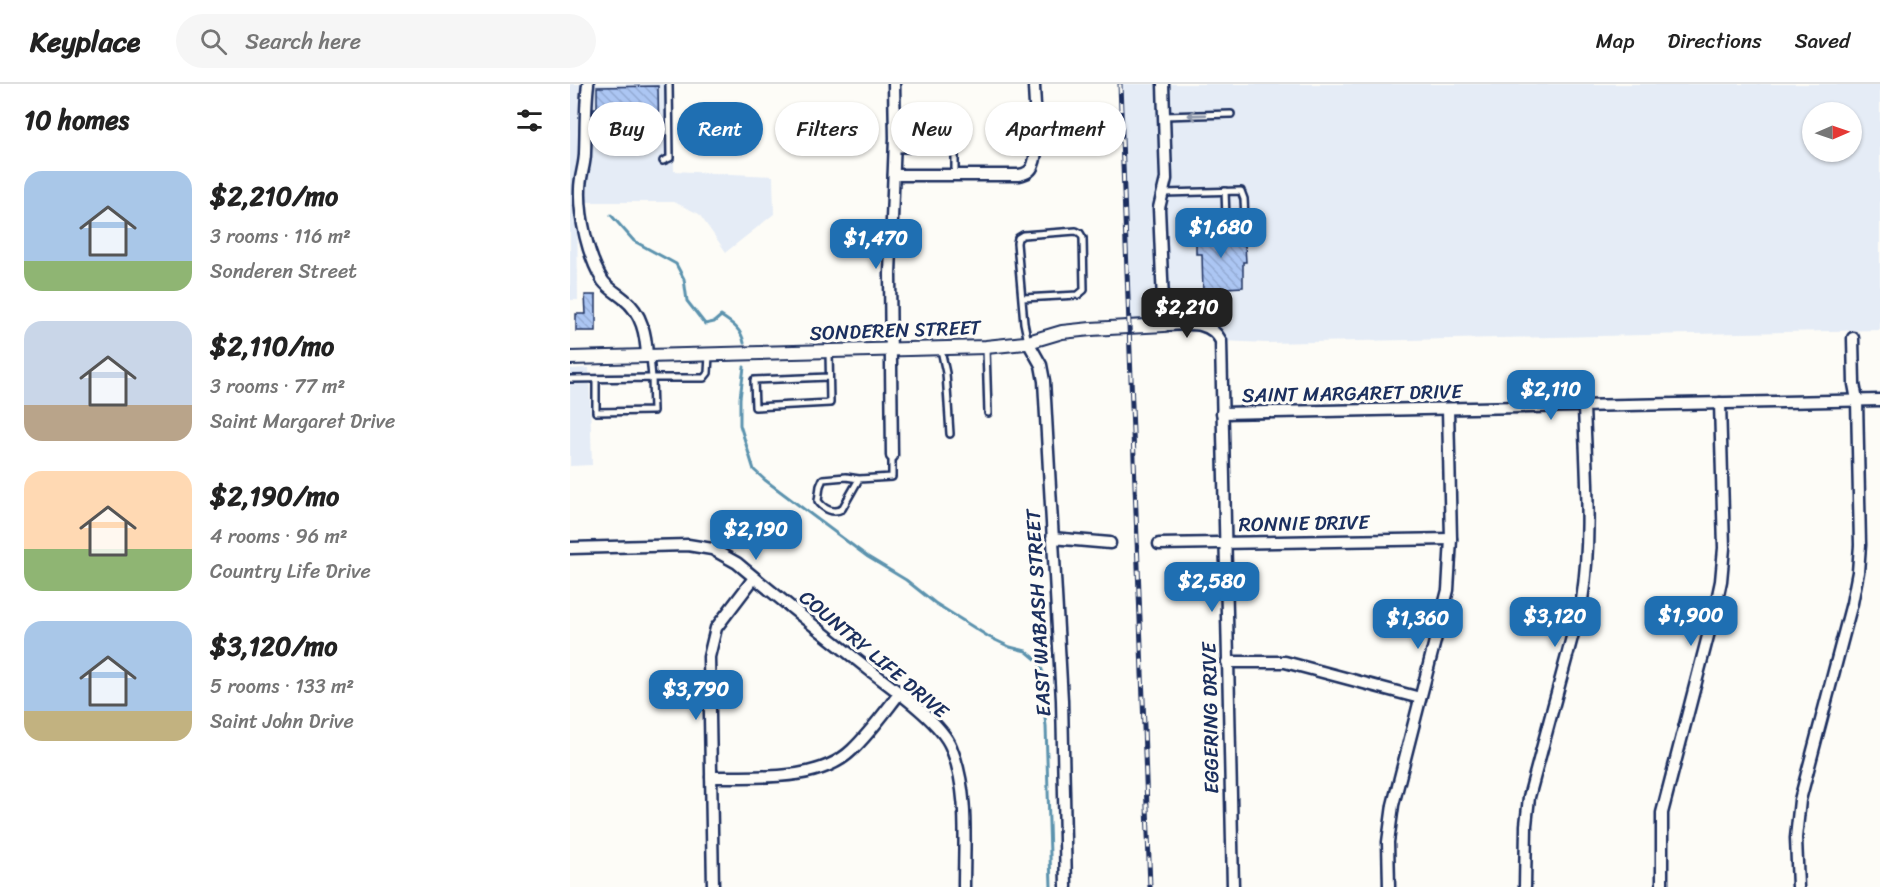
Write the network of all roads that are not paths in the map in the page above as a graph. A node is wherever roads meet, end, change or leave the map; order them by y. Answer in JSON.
{"nodes":[{"id":1,"x":588,"y":84,"type":"edge"},
{"id":2,"x":669,"y":84,"type":"edge"},
{"id":3,"x":894,"y":84,"type":"edge"},
{"id":4,"x":1034,"y":84,"type":"edge"},
{"id":5,"x":1163,"y":84,"type":"edge"},
{"id":6,"x":894,"y":102,"type":"edge"},
{"id":7,"x":1231,"y":114,"type":"dead end"},
{"id":8,"x":1164,"y":116,"type":"junction"},
{"id":9,"x":895,"y":156,"type":"edge"},
{"id":10,"x":955,"y":156,"type":"edge"},
{"id":11,"x":663,"y":161,"type":"dead end"},
{"id":12,"x":894,"y":176,"type":"junction"},
{"id":13,"x":955,"y":176,"type":"junction"},
{"id":14,"x":1225,"y":191,"type":"junction"},
{"id":15,"x":1164,"y":193,"type":"junction"},
{"id":16,"x":1233,"y":223,"type":"dead end"},
{"id":17,"x":1240,"y":223,"type":"dead end"},
{"id":18,"x":1023,"y":298,"type":"junction"},
{"id":19,"x":1164,"y":326,"type":"junction"},
{"id":20,"x":1217,"y":333,"type":"joint"},
{"id":21,"x":1853,"y":338,"type":"dead end"},
{"id":22,"x":1028,"y":342,"type":"junction"},
{"id":23,"x":986,"y":346,"type":"junction"},
{"id":24,"x":941,"y":348,"type":"junction"},
{"id":25,"x":890,"y":350,"type":"junction"},
{"id":26,"x":829,"y":352,"type":"junction"},
{"id":27,"x":709,"y":355,"type":"junction"},
{"id":28,"x":648,"y":356,"type":"junction"},
{"id":29,"x":570,"y":358,"type":"edge"},
{"id":30,"x":829,"y":377,"type":"junction"},
{"id":31,"x":651,"y":378,"type":"junction"},
{"id":32,"x":570,"y":379,"type":"edge"},
{"id":33,"x":596,"y":379,"type":"junction"},
{"id":34,"x":1857,"y":400,"type":"junction"},
{"id":35,"x":1880,"y":400,"type":"edge"},
{"id":36,"x":1720,"y":403,"type":"junction"},
{"id":37,"x":1584,"y":406,"type":"junction"},
{"id":38,"x":1448,"y":409,"type":"junction"},
{"id":39,"x":988,"y":413,"type":"dead end"},
{"id":40,"x":1222,"y":413,"type":"junction"},
{"id":41,"x":950,"y":434,"type":"dead end"},
{"id":42,"x":892,"y":456,"type":"joint"},
{"id":43,"x":859,"y":479,"type":"junction"},
{"id":44,"x":1052,"y":538,"type":"junction"},
{"id":45,"x":1451,"y":538,"type":"junction"},
{"id":46,"x":1110,"y":543,"type":"dead end"},
{"id":47,"x":1224,"y":543,"type":"junction"},
{"id":48,"x":1159,"y":544,"type":"dead end"},
{"id":49,"x":570,"y":548,"type":"edge"},
{"id":50,"x":754,"y":578,"type":"junction"},
{"id":51,"x":1227,"y":662,"type":"junction"},
{"id":52,"x":899,"y":694,"type":"junction"},
{"id":53,"x":1420,"y":698,"type":"junction"},
{"id":54,"x":711,"y":777,"type":"junction"},
{"id":55,"x":713,"y":887,"type":"edge"},
{"id":56,"x":964,"y":887,"type":"edge"},
{"id":57,"x":1066,"y":887,"type":"edge"},
{"id":58,"x":1233,"y":887,"type":"edge"},
{"id":59,"x":1389,"y":887,"type":"edge"},
{"id":60,"x":1525,"y":887,"type":"edge"},
{"id":61,"x":1662,"y":887,"type":"edge"},
{"id":62,"x":1798,"y":887,"type":"edge"}],
"edges":[{"from":1,"to":28,"type":"street"},
{"from":2,"to":11,"type":"lane"},
{"from":3,"to":6,"type":"street"},
{"from":4,"to":13,"type":"street"},
{"from":5,"to":8,"type":"street"},
{"from":7,"to":8,"type":"lane","one_way":true},
{"from":8,"to":15,"type":"street"},
{"from":9,"to":12,"type":"street"},
{"from":10,"to":13,"type":"lane"},
{"from":12,"to":13,"type":"street"},
{"from":12,"to":25,"type":"street"},
{"from":14,"to":15,"type":"lane"},
{"from":14,"to":16,"type":"lane"},
{"from":14,"to":17,"type":"lane"},
{"from":15,"to":19,"type":"street"},
{"from":18,"to":18,"type":"lane"},
{"from":18,"to":22,"type":"lane"},
{"from":19,"to":20,"type":"street","name":"SONDEREN STREET"},
{"from":19,"to":22,"type":"street","name":"SONDEREN STREET"},
{"from":20,"to":40,"type":"street","name":"EGGERING DRIVE"},
{"from":21,"to":34,"type":"street"},
{"from":22,"to":23,"type":"street","name":"SONDEREN STREET"},
{"from":22,"to":44,"type":"street","name":"EAST WABASH STREET"},
{"from":23,"to":24,"type":"street","name":"SONDEREN STREET"},
{"from":23,"to":39,"type":"lane"},
{"from":24,"to":25,"type":"street","name":"SONDEREN STREET"},
{"from":24,"to":41,"type":"lane"},
{"from":25,"to":26,"type":"street","name":"SONDEREN STREET"},
{"from":25,"to":42,"type":"street"},
{"from":26,"to":27,"type":"street","name":"SONDEREN STREET"},
{"from":26,"to":30,"type":"lane"},
{"from":27,"to":28,"type":"street","name":"SONDEREN STREET"},
{"from":27,"to":31,"type":"lane"},
{"from":28,"to":29,"type":"street","name":"SONDEREN STREET"},
{"from":28,"to":31,"type":"lane"},
{"from":30,"to":30,"type":"lane"},
{"from":31,"to":33,"type":"lane"},
{"from":31,"to":33,"type":"lane"},
{"from":32,"to":33,"type":"lane"},
{"from":34,"to":35,"type":"street","name":"SAINT MARGARET DRIVE"},
{"from":34,"to":36,"type":"street","name":"SAINT MARGARET DRIVE"},
{"from":34,"to":62,"type":"street"},
{"from":36,"to":37,"type":"street","name":"SAINT MARGARET DRIVE"},
{"from":36,"to":61,"type":"street"},
{"from":37,"to":38,"type":"street","name":"SAINT MARGARET DRIVE"},
{"from":37,"to":60,"type":"street"},
{"from":38,"to":40,"type":"street","name":"SAINT MARGARET DRIVE"},
{"from":38,"to":45,"type":"street"},
{"from":40,"to":47,"type":"street","name":"EGGERING DRIVE"},
{"from":42,"to":43,"type":"lane"},
{"from":43,"to":43,"type":"lane"},
{"from":44,"to":46,"type":"street"},
{"from":44,"to":57,"type":"street","name":"EAST WABASH STREET"},
{"from":45,"to":47,"type":"street","name":"RONNIE DRIVE"},
{"from":45,"to":53,"type":"street"},
{"from":47,"to":48,"type":"street","name":"RONNIE DRIVE"},
{"from":47,"to":51,"type":"street","name":"EGGERING DRIVE"},
{"from":49,"to":50,"type":"street","name":"COUNTRY LIFE DRIVE"},
{"from":50,"to":52,"type":"street","name":"COUNTRY LIFE DRIVE"},
{"from":50,"to":54,"type":"street"},
{"from":51,"to":53,"type":"street"},
{"from":51,"to":58,"type":"street","name":"EGGERING DRIVE"},
{"from":52,"to":54,"type":"street"},
{"from":52,"to":56,"type":"street","name":"COUNTRY LIFE DRIVE"},
{"from":53,"to":59,"type":"street"},
{"from":54,"to":55,"type":"street"}]}
